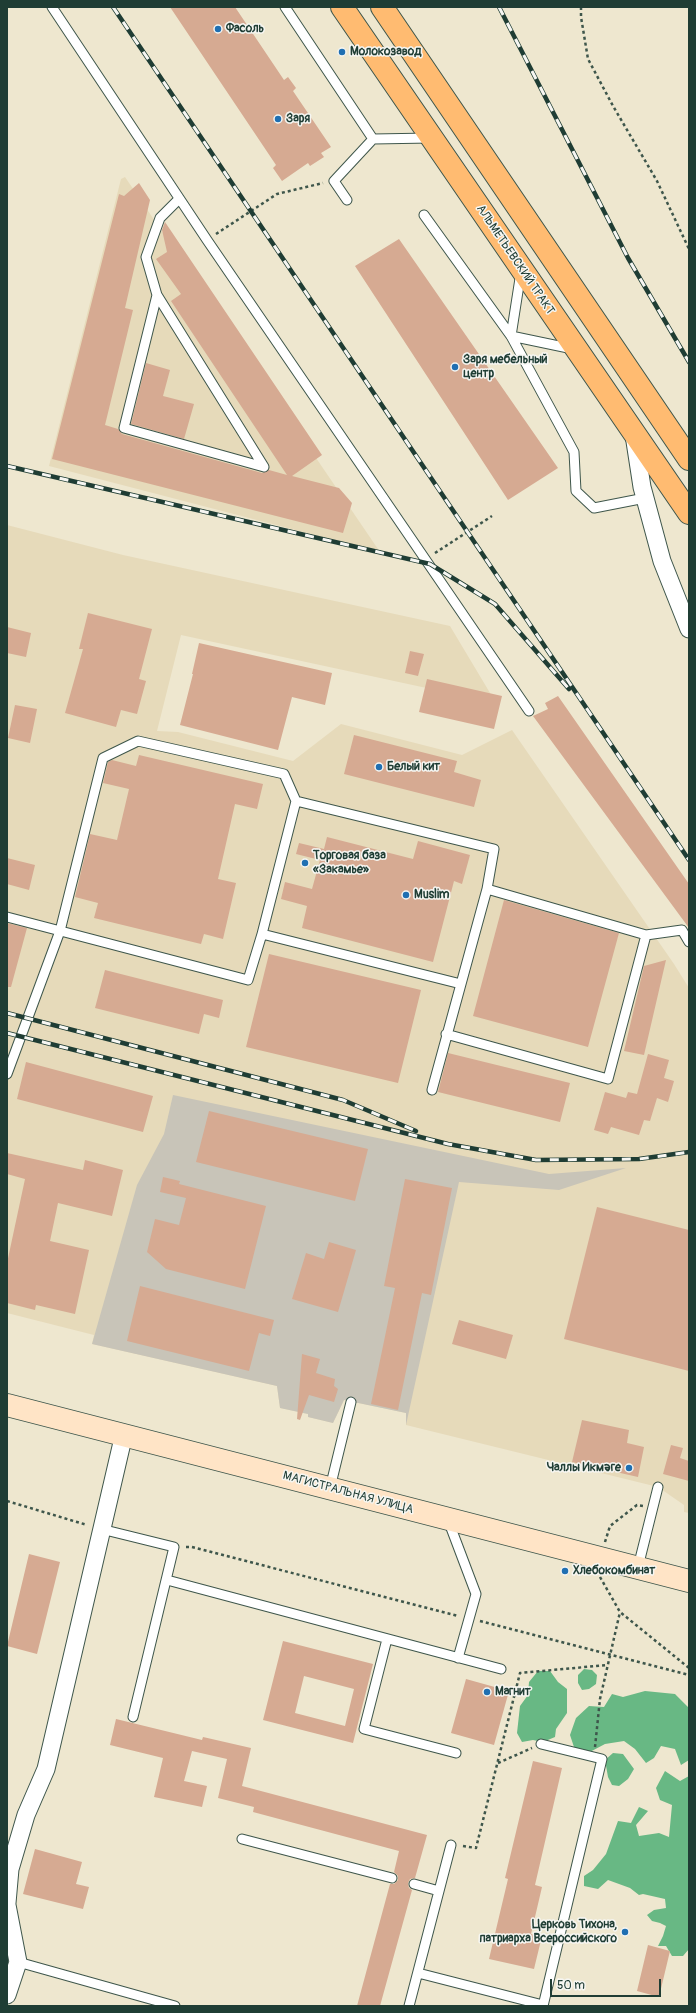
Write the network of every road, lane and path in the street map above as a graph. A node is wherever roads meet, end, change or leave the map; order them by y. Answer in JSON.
{"nodes":[{"id":1,"x":52,"y":7,"type":"edge"},
{"id":2,"x":285,"y":7,"type":"edge"},
{"id":3,"x":342,"y":7,"type":"edge"},
{"id":4,"x":382,"y":7,"type":"edge"},
{"id":5,"x":581,"y":7,"type":"edge"},
{"id":6,"x":432,"y":138,"type":"junction"},
{"id":7,"x":373,"y":139,"type":"junction"},
{"id":8,"x":334,"y":181,"type":"junction"},
{"id":9,"x":179,"y":199,"type":"junction"},
{"id":10,"x":347,"y":200,"type":"dead end"},
{"id":11,"x":424,"y":215,"type":"dead end"},
{"id":12,"x":207,"y":240,"type":"junction"},
{"id":13,"x":689,"y":249,"type":"edge"},
{"id":14,"x":521,"y":269,"type":"junction"},
{"id":15,"x":158,"y":295,"type":"junction"},
{"id":16,"x":511,"y":336,"type":"junction"},
{"id":17,"x":577,"y":350,"type":"junction"},
{"id":18,"x":634,"y":433,"type":"junction"},
{"id":19,"x":689,"y":459,"type":"edge"},
{"id":20,"x":645,"y":498,"type":"junction"},
{"id":21,"x":689,"y":513,"type":"edge"},
{"id":22,"x":492,"y":516,"type":"dead end"},
{"id":23,"x":426,"y":559,"type":"junction"},
{"id":24,"x":689,"y":629,"type":"edge"},
{"id":25,"x":529,"y":711,"type":"dead end"},
{"id":26,"x":296,"y":802,"type":"junction"},
{"id":27,"x":487,"y":889,"type":"junction"},
{"id":28,"x":7,"y":917,"type":"edge"},
{"id":29,"x":60,"y":931,"type":"junction"},
{"id":30,"x":262,"y":934,"type":"junction"},
{"id":31,"x":646,"y":935,"type":"junction"},
{"id":32,"x":689,"y":942,"type":"edge"},
{"id":33,"x":461,"y":984,"type":"junction"},
{"id":34,"x":446,"y":1034,"type":"junction"},
{"id":35,"x":7,"y":1074,"type":"edge"},
{"id":36,"x":432,"y":1090,"type":"dead end"},
{"id":37,"x":351,"y":1402,"type":"dead end"},
{"id":38,"x":7,"y":1405,"type":"edge"},
{"id":39,"x":124,"y":1434,"type":"junction"},
{"id":40,"x":658,"y":1486,"type":"dead end"},
{"id":41,"x":330,"y":1488,"type":"junction"},
{"id":42,"x":7,"y":1501,"type":"edge"},
{"id":43,"x":653,"y":1509,"type":"junction"},
{"id":44,"x":447,"y":1519,"type":"junction"},
{"id":45,"x":101,"y":1529,"type":"junction"},
{"id":46,"x":605,"y":1542,"type":"dead end"},
{"id":47,"x":174,"y":1547,"type":"junction"},
{"id":48,"x":638,"y":1568,"type":"junction"},
{"id":49,"x":597,"y":1573,"type":"dead end"},
{"id":50,"x":167,"y":1580,"type":"junction"},
{"id":51,"x":689,"y":1581,"type":"edge"},
{"id":52,"x":620,"y":1612,"type":"junction"},
{"id":53,"x":469,"y":1619,"type":"junction"},
{"id":54,"x":387,"y":1639,"type":"junction"},
{"id":55,"x":609,"y":1655,"type":"junction"},
{"id":56,"x":458,"y":1658,"type":"junction"},
{"id":57,"x":607,"y":1665,"type":"junction"},
{"id":58,"x":689,"y":1668,"type":"edge"},
{"id":59,"x":501,"y":1669,"type":"dead end"},
{"id":60,"x":689,"y":1675,"type":"edge"},
{"id":61,"x":134,"y":1717,"type":"dead end"},
{"id":62,"x":541,"y":1744,"type":"joint"},
{"id":63,"x":456,"y":1753,"type":"dead end"},
{"id":64,"x":594,"y":1757,"type":"junction"},
{"id":65,"x":497,"y":1764,"type":"junction"},
{"id":66,"x":242,"y":1839,"type":"dead end"},
{"id":67,"x":451,"y":1845,"type":"joint"},
{"id":68,"x":392,"y":1878,"type":"dead end"},
{"id":69,"x":414,"y":1884,"type":"dead end"},
{"id":70,"x":439,"y":1891,"type":"junction"},
{"id":71,"x":7,"y":1904,"type":"edge"},
{"id":72,"x":18,"y":1962,"type":"junction"},
{"id":73,"x":418,"y":1973,"type":"junction"},
{"id":74,"x":7,"y":1995,"type":"edge"},
{"id":75,"x":543,"y":2005,"type":"edge"},
{"id":76,"x":175,"y":2006,"type":"edge"},
{"id":77,"x":409,"y":2006,"type":"edge"}],
"edges":[{"from":1,"to":9,"type":"lane"},
{"from":2,"to":7,"type":"lane"},
{"from":3,"to":6,"type":"main road","name":"АЛЬМЕТЬЕВСКИЙ ТРАКТ"},
{"from":4,"to":19,"type":"main road"},
{"from":5,"to":13,"type":"path"},
{"from":6,"to":7,"type":"lane"},
{"from":6,"to":14,"type":"main road","name":"АЛЬМЕТЬЕВСКИЙ ТРАКТ"},
{"from":7,"to":8,"type":"lane"},
{"from":8,"to":10,"type":"lane"},
{"from":8,"to":12,"type":"path"},
{"from":9,"to":12,"type":"lane"},
{"from":9,"to":15,"type":"lane"},
{"from":11,"to":16,"type":"lane"},
{"from":12,"to":23,"type":"lane"},
{"from":14,"to":16,"type":"lane"},
{"from":14,"to":17,"type":"main road","name":"АЛЬМЕТЬЕВСКИЙ ТРАКТ"},
{"from":15,"to":15,"type":"lane"},
{"from":16,"to":17,"type":"lane"},
{"from":16,"to":20,"type":"lane"},
{"from":17,"to":18,"type":"main road","name":"АЛЬМЕТЬЕВСКИЙ ТРАКТ"},
{"from":18,"to":20,"type":"street"},
{"from":18,"to":21,"type":"main road","name":"АЛЬМЕТЬЕВСКИЙ ТРАКТ"},
{"from":20,"to":24,"type":"street"},
{"from":22,"to":23,"type":"path"},
{"from":23,"to":25,"type":"lane"},
{"from":26,"to":27,"type":"lane"},
{"from":26,"to":29,"type":"lane"},
{"from":26,"to":30,"type":"lane"},
{"from":27,"to":31,"type":"lane"},
{"from":27,"to":33,"type":"lane"},
{"from":28,"to":29,"type":"lane"},
{"from":29,"to":30,"type":"lane"},
{"from":29,"to":35,"type":"lane"},
{"from":30,"to":33,"type":"lane"},
{"from":31,"to":32,"type":"lane"},
{"from":31,"to":34,"type":"lane"},
{"from":33,"to":34,"type":"lane"},
{"from":34,"to":36,"type":"lane"},
{"from":37,"to":41,"type":"lane"},
{"from":38,"to":39,"type":"main road","name":"МАГИСТРАЛЬНАЯ УЛИЦА"},
{"from":39,"to":41,"type":"main road","name":"МАГИСТРАЛЬНАЯ УЛИЦА"},
{"from":39,"to":45,"type":"street"},
{"from":40,"to":43,"type":"lane"},
{"from":41,"to":44,"type":"main road","name":"МАГИСТРАЛЬНАЯ УЛИЦА"},
{"from":42,"to":45,"type":"path"},
{"from":43,"to":46,"type":"path"},
{"from":43,"to":48,"type":"lane"},
{"from":44,"to":48,"type":"main road","name":"МАГИСТРАЛЬНАЯ УЛИЦА"},
{"from":44,"to":53,"type":"lane"},
{"from":45,"to":47,"type":"lane"},
{"from":45,"to":71,"type":"street"},
{"from":47,"to":50,"type":"lane"},
{"from":47,"to":53,"type":"path"},
{"from":48,"to":51,"type":"main road","name":"МАГИСТРАЛЬНАЯ УЛИЦА"},
{"from":49,"to":52,"type":"path"},
{"from":50,"to":54,"type":"lane"},
{"from":50,"to":61,"type":"lane"},
{"from":52,"to":55,"type":"path"},
{"from":52,"to":58,"type":"path"},
{"from":53,"to":55,"type":"path"},
{"from":53,"to":56,"type":"lane"},
{"from":54,"to":56,"type":"lane"},
{"from":54,"to":63,"type":"lane"},
{"from":55,"to":57,"type":"path"},
{"from":55,"to":60,"type":"path"},
{"from":56,"to":59,"type":"lane"},
{"from":57,"to":64,"type":"path"},
{"from":57,"to":65,"type":"path"},
{"from":62,"to":64,"type":"lane"},
{"from":62,"to":65,"type":"path"},
{"from":64,"to":75,"type":"lane"},
{"from":65,"to":67,"type":"path"},
{"from":66,"to":68,"type":"lane"},
{"from":67,"to":70,"type":"lane"},
{"from":69,"to":70,"type":"lane"},
{"from":70,"to":73,"type":"lane"},
{"from":71,"to":72,"type":"street"},
{"from":72,"to":74,"type":"street"},
{"from":72,"to":76,"type":"lane"},
{"from":73,"to":75,"type":"lane"},
{"from":73,"to":77,"type":"lane"}]}
